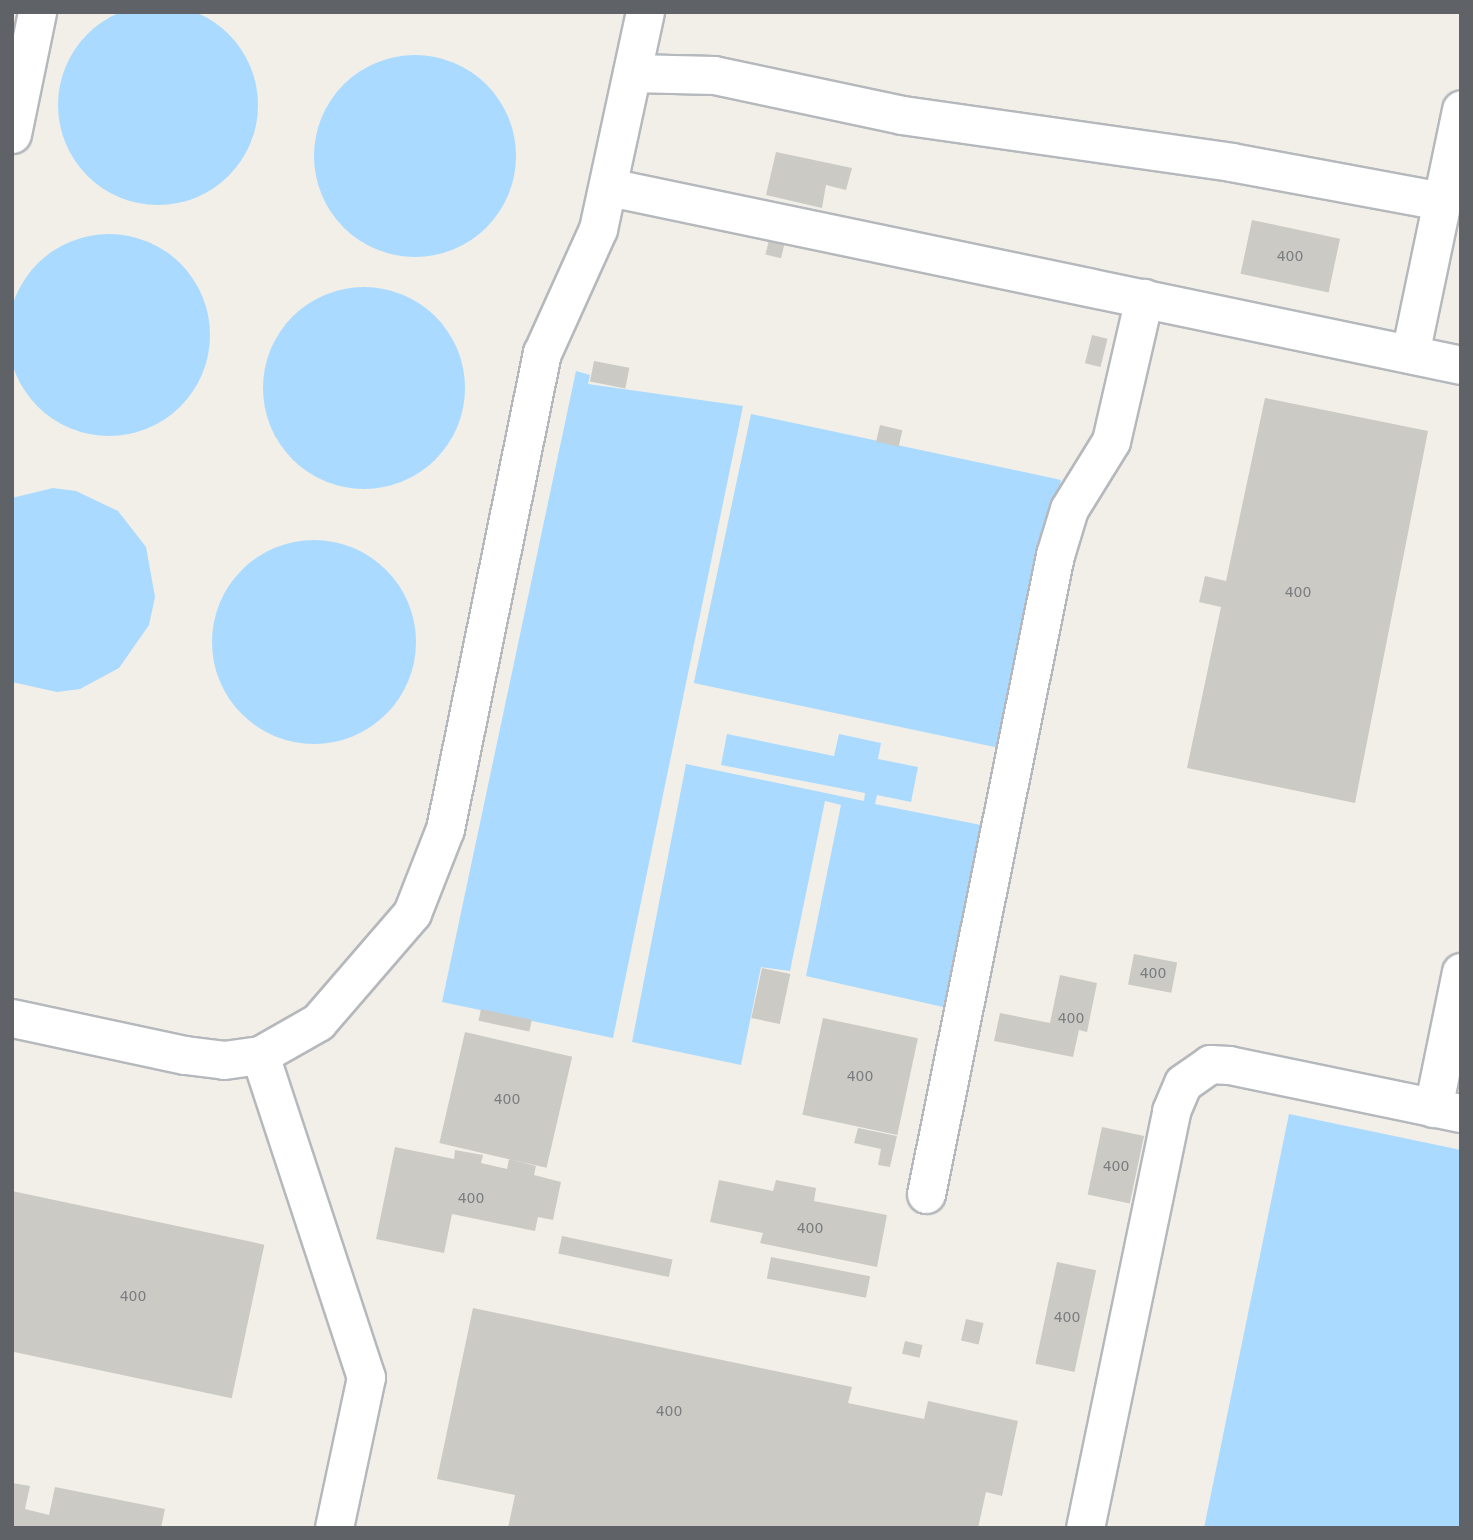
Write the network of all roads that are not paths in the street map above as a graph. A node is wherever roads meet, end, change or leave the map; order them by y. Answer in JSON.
{"nodes":[{"id":1,"x":37,"y":12,"type":"edge"},
{"id":2,"x":645,"y":12,"type":"edge"},
{"id":3,"x":632,"y":73,"type":"junction"},
{"id":4,"x":1461,"y":109,"type":"edge"},
{"id":5,"x":12,"y":134,"type":"edge"},
{"id":6,"x":609,"y":187,"type":"junction"},
{"id":7,"x":1441,"y":201,"type":"junction"},
{"id":8,"x":1144,"y":298,"type":"junction"},
{"id":9,"x":1410,"y":354,"type":"junction"},
{"id":10,"x":1461,"y":365,"type":"edge"},
{"id":11,"x":1461,"y":972,"type":"edge"},
{"id":12,"x":12,"y":1018,"type":"edge"},
{"id":13,"x":260,"y":1055,"type":"junction"},
{"id":14,"x":1447,"y":1111,"type":"edge"},
{"id":15,"x":926,"y":1194,"type":"dead end"},
{"id":16,"x":334,"y":1528,"type":"edge"},
{"id":17,"x":1085,"y":1528,"type":"edge"}],
"edges":[{"from":1,"to":5,"type":"lane"},
{"from":2,"to":3,"type":"lane"},
{"from":3,"to":6,"type":"lane"},
{"from":3,"to":7,"type":"lane"},
{"from":4,"to":7,"type":"lane"},
{"from":6,"to":8,"type":"lane"},
{"from":6,"to":13,"type":"lane"},
{"from":7,"to":9,"type":"lane"},
{"from":8,"to":9,"type":"lane"},
{"from":8,"to":15,"type":"lane"},
{"from":9,"to":10,"type":"lane"},
{"from":11,"to":14,"type":"lane"},
{"from":12,"to":13,"type":"lane"},
{"from":13,"to":16,"type":"lane"},
{"from":14,"to":17,"type":"lane"}]}
